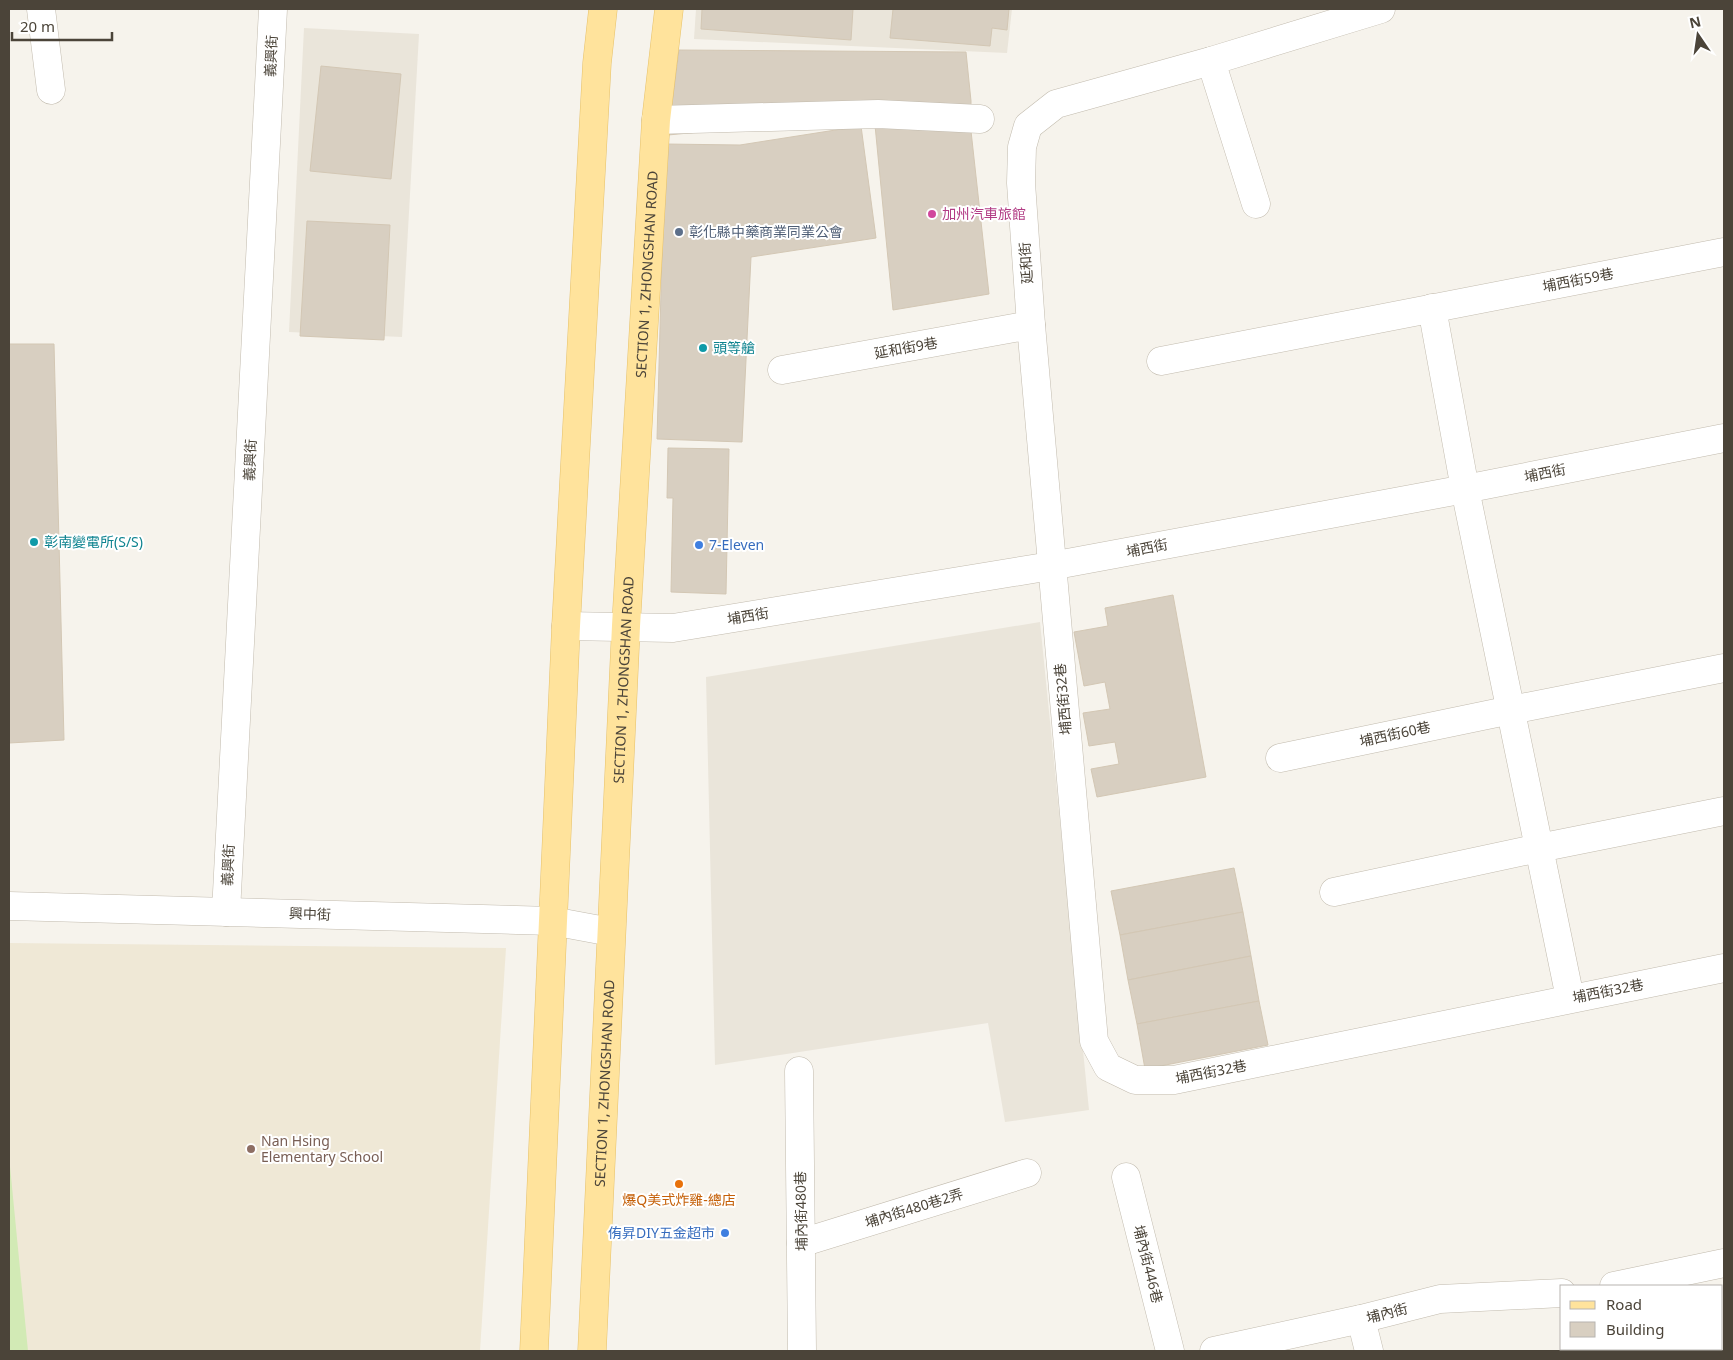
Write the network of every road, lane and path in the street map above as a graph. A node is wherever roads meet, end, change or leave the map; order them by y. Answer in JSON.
{"nodes":[{"id":1,"x":40,"y":9,"type":"edge"},
{"id":2,"x":274,"y":9,"type":"edge"},
{"id":3,"x":603,"y":9,"type":"edge"},
{"id":4,"x":669,"y":9,"type":"edge"},
{"id":5,"x":1381,"y":9,"type":"edge"},
{"id":6,"x":1212,"y":61,"type":"junction"},
{"id":7,"x":51,"y":90,"type":"dead end"},
{"id":8,"x":980,"y":118,"type":"dead end"},
{"id":9,"x":656,"y":120,"type":"junction"},
{"id":10,"x":1256,"y":204,"type":"dead end"},
{"id":11,"x":1724,"y":252,"type":"edge"},
{"id":12,"x":1432,"y":308,"type":"junction"},
{"id":13,"x":1031,"y":326,"type":"junction"},
{"id":14,"x":1160,"y":361,"type":"dead end"},
{"id":15,"x":782,"y":370,"type":"dead end"},
{"id":16,"x":1724,"y":438,"type":"edge"},
{"id":17,"x":1465,"y":489,"type":"junction"},
{"id":18,"x":1051,"y":566,"type":"junction"},
{"id":19,"x":566,"y":626,"type":"junction"},
{"id":20,"x":626,"y":626,"type":"junction"},
{"id":21,"x":1724,"y":668,"type":"edge"},
{"id":22,"x":1510,"y":710,"type":"junction"},
{"id":23,"x":1280,"y":758,"type":"dead end"},
{"id":24,"x":1724,"y":811,"type":"edge"},
{"id":25,"x":1539,"y":848,"type":"junction"},
{"id":26,"x":1334,"y":892,"type":"dead end"},
{"id":27,"x":9,"y":906,"type":"edge"},
{"id":28,"x":226,"y":912,"type":"junction"},
{"id":29,"x":552,"y":921,"type":"junction"},
{"id":30,"x":611,"y":932,"type":"junction"},
{"id":31,"x":1724,"y":968,"type":"edge"},
{"id":32,"x":1570,"y":998,"type":"junction"},
{"id":33,"x":799,"y":1071,"type":"dead end"},
{"id":34,"x":1027,"y":1173,"type":"dead end"},
{"id":35,"x":1126,"y":1177,"type":"dead end"},
{"id":36,"x":801,"y":1243,"type":"junction"},
{"id":37,"x":1724,"y":1264,"type":"edge"},
{"id":38,"x":1619,"y":1285,"type":"edge"},
{"id":39,"x":1560,"y":1293,"type":"edge"},
{"id":40,"x":1362,"y":1319,"type":"junction"},
{"id":41,"x":534,"y":1351,"type":"edge"},
{"id":42,"x":592,"y":1351,"type":"edge"},
{"id":43,"x":802,"y":1351,"type":"edge"},
{"id":44,"x":1170,"y":1351,"type":"edge"},
{"id":45,"x":1214,"y":1351,"type":"edge"},
{"id":46,"x":1369,"y":1351,"type":"edge"}],
"edges":[{"from":1,"to":7,"type":"street"},
{"from":2,"to":28,"type":"street","name":"義興街"},
{"from":3,"to":19,"type":"main road"},
{"from":4,"to":9,"type":"main road","name":"SECTION 1, ZHONGSHAN ROAD"},
{"from":5,"to":6,"type":"street","name":"延和街"},
{"from":6,"to":10,"type":"street"},
{"from":6,"to":13,"type":"street","name":"延和街"},
{"from":8,"to":9,"type":"street"},
{"from":9,"to":20,"type":"main road","name":"SECTION 1, ZHONGSHAN ROAD"},
{"from":11,"to":12,"type":"street","name":"埔西街59巷"},
{"from":12,"to":14,"type":"street","name":"埔西街59巷"},
{"from":12,"to":17,"type":"street"},
{"from":13,"to":15,"type":"street","name":"延和街9巷"},
{"from":13,"to":18,"type":"street","name":"延和街"},
{"from":16,"to":17,"type":"street","name":"埔西街"},
{"from":17,"to":18,"type":"street","name":"埔西街"},
{"from":17,"to":22,"type":"street"},
{"from":18,"to":20,"type":"street","name":"埔西街"},
{"from":18,"to":32,"type":"street","name":"埔西街32巷"},
{"from":19,"to":20,"type":"street","name":"埔西街"},
{"from":19,"to":29,"type":"main road"},
{"from":20,"to":30,"type":"main road","name":"SECTION 1, ZHONGSHAN ROAD"},
{"from":21,"to":22,"type":"street","name":"埔西街60巷"},
{"from":22,"to":23,"type":"street","name":"埔西街60巷"},
{"from":22,"to":25,"type":"street"},
{"from":24,"to":25,"type":"street"},
{"from":25,"to":26,"type":"street"},
{"from":25,"to":32,"type":"street"},
{"from":27,"to":28,"type":"street","name":"興中街"},
{"from":28,"to":29,"type":"street","name":"興中街"},
{"from":29,"to":30,"type":"street","name":"興中街"},
{"from":29,"to":41,"type":"main road"},
{"from":30,"to":42,"type":"main road","name":"SECTION 1, ZHONGSHAN ROAD"},
{"from":31,"to":32,"type":"street","name":"埔西街32巷"},
{"from":33,"to":36,"type":"street","name":"埔內街480巷"},
{"from":34,"to":36,"type":"street","name":"埔內街480巷2弄"},
{"from":35,"to":44,"type":"street","name":"埔內街446巷"},
{"from":36,"to":43,"type":"street","name":"埔內街480巷"},
{"from":37,"to":38,"type":"street"},
{"from":39,"to":40,"type":"street","name":"埔內街"},
{"from":40,"to":45,"type":"street","name":"埔內街"},
{"from":40,"to":46,"type":"street"}]}
